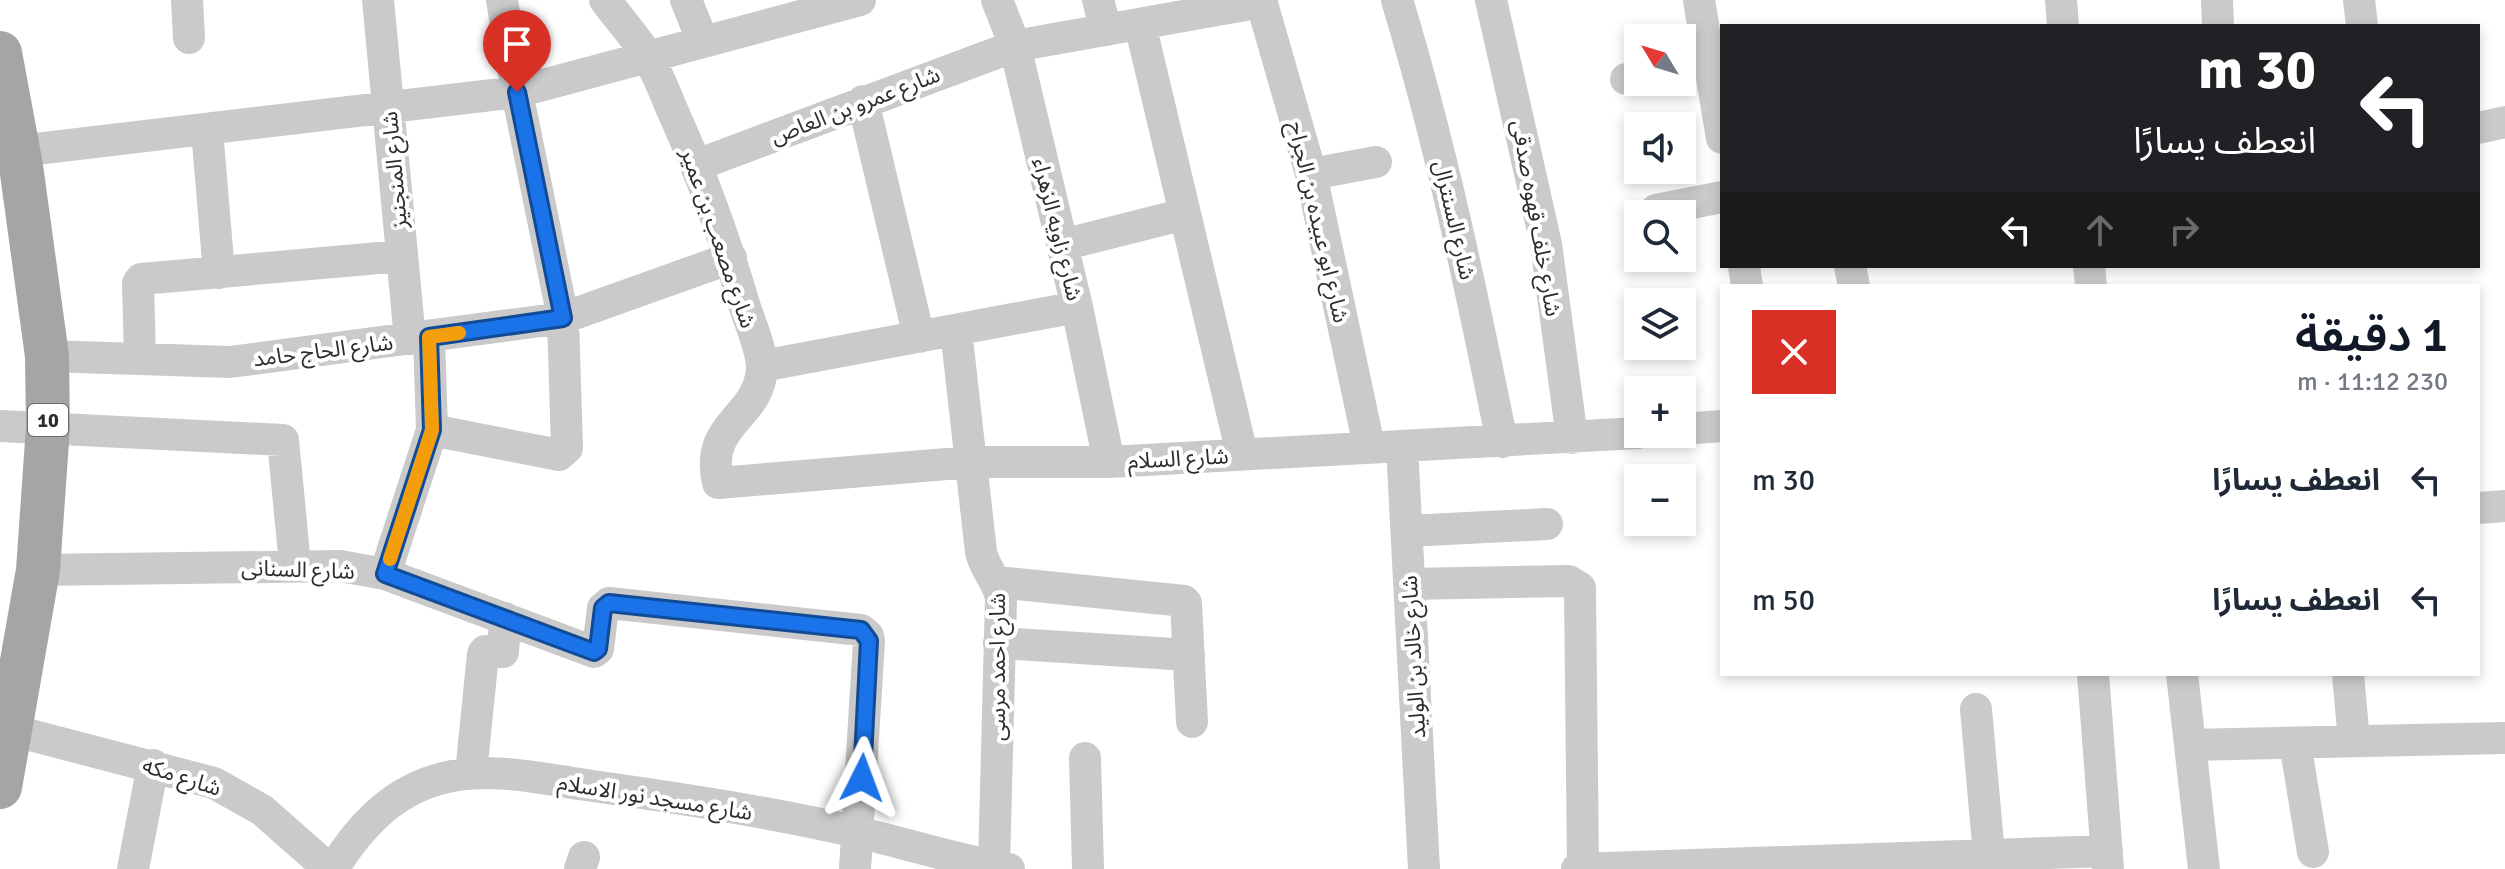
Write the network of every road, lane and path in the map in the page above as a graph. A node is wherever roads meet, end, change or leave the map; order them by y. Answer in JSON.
{"nodes":[{"id":1,"x":187,"y":0,"type":"edge"},
{"id":2,"x":378,"y":0,"type":"edge"},
{"id":3,"x":502,"y":0,"type":"edge"},
{"id":4,"x":605,"y":0,"type":"edge"},
{"id":5,"x":686,"y":0,"type":"edge"},
{"id":6,"x":860,"y":0,"type":"edge"},
{"id":7,"x":997,"y":0,"type":"edge"},
{"id":8,"x":1397,"y":0,"type":"edge"},
{"id":9,"x":1491,"y":0,"type":"edge"},
{"id":10,"x":1699,"y":0,"type":"edge"},
{"id":11,"x":2061,"y":0,"type":"edge"},
{"id":12,"x":2217,"y":0,"type":"edge"},
{"id":13,"x":2359,"y":0,"type":"edge"},
{"id":14,"x":1261,"y":1,"type":"edge"},
{"id":15,"x":1102,"y":15,"type":"edge"},
{"id":16,"x":1140,"y":24,"type":"junction"},
{"id":17,"x":2063,"y":24,"type":"edge"},
{"id":18,"x":2218,"y":24,"type":"edge"},
{"id":19,"x":2362,"y":24,"type":"edge"},
{"id":20,"x":189,"y":38,"type":"dead end"},
{"id":21,"x":703,"y":42,"type":"junction"},
{"id":22,"x":1015,"y":46,"type":"junction"},
{"id":23,"x":0,"y":53,"type":"edge"},
{"id":24,"x":649,"y":58,"type":"junction"},
{"id":25,"x":1705,"y":69,"type":"edge"},
{"id":26,"x":517,"y":92,"type":"junction"},
{"id":27,"x":863,"y":101,"type":"junction"},
{"id":28,"x":388,"y":109,"type":"junction"},
{"id":29,"x":2505,"y":122,"type":"edge"},
{"id":30,"x":2480,"y":128,"type":"edge"},
{"id":31,"x":207,"y":130,"type":"junction"},
{"id":32,"x":1720,"y":130,"type":"edge"},
{"id":33,"x":13,"y":161,"type":"edge"},
{"id":34,"x":1376,"y":162,"type":"dead end"},
{"id":35,"x":697,"y":165,"type":"junction"},
{"id":36,"x":1311,"y":174,"type":"junction"},
{"id":37,"x":1720,"y":197,"type":"edge"},
{"id":38,"x":1696,"y":202,"type":"edge"},
{"id":39,"x":1185,"y":214,"type":"junction"},
{"id":40,"x":1062,"y":245,"type":"junction"},
{"id":41,"x":402,"y":256,"type":"junction"},
{"id":42,"x":731,"y":258,"type":"junction"},
{"id":43,"x":219,"y":273,"type":"junction"},
{"id":44,"x":1077,"y":307,"type":"junction"},
{"id":45,"x":563,"y":318,"type":"junction"},
{"id":46,"x":956,"y":330,"type":"junction"},
{"id":47,"x":919,"y":337,"type":"junction"},
{"id":48,"x":420,"y":338,"type":"junction"},
{"id":49,"x":47,"y":356,"type":"junction"},
{"id":50,"x":140,"y":359,"type":"junction"},
{"id":51,"x":762,"y":366,"type":"junction"},
{"id":52,"x":0,"y":426,"type":"edge"},
{"id":53,"x":1720,"y":426,"type":"edge"},
{"id":54,"x":48,"y":427,"type":"junction"},
{"id":55,"x":1696,"y":428,"type":"edge"},
{"id":56,"x":432,"y":430,"type":"junction"},
{"id":57,"x":1624,"y":434,"type":"edge"},
{"id":58,"x":1572,"y":438,"type":"junction"},
{"id":59,"x":1502,"y":442,"type":"junction"},
{"id":60,"x":1369,"y":446,"type":"junction"},
{"id":61,"x":1402,"y":446,"type":"junction"},
{"id":62,"x":1242,"y":454,"type":"junction"},
{"id":63,"x":971,"y":462,"type":"junction"},
{"id":64,"x":1109,"y":462,"type":"junction"},
{"id":65,"x":2505,"y":506,"type":"edge"},
{"id":66,"x":2480,"y":508,"type":"edge"},
{"id":67,"x":1547,"y":524,"type":"dead end"},
{"id":68,"x":1407,"y":531,"type":"junction"},
{"id":69,"x":295,"y":565,"type":"junction"},
{"id":70,"x":38,"y":570,"type":"junction"},
{"id":71,"x":385,"y":574,"type":"junction"},
{"id":72,"x":997,"y":582,"type":"junction"},
{"id":73,"x":1409,"y":584,"type":"junction"},
{"id":74,"x":505,"y":618,"type":"junction"},
{"id":75,"x":999,"y":643,"type":"junction"},
{"id":76,"x":1189,"y":655,"type":"junction"},
{"id":77,"x":2093,"y":676,"type":"edge"},
{"id":78,"x":2182,"y":676,"type":"edge"},
{"id":79,"x":2348,"y":676,"type":"edge"},
{"id":80,"x":1976,"y":709,"type":"dead end"},
{"id":81,"x":1192,"y":722,"type":"dead end"},
{"id":82,"x":11,"y":730,"type":"junction"},
{"id":83,"x":2505,"y":738,"type":"edge"},
{"id":84,"x":2354,"y":741,"type":"junction"},
{"id":85,"x":2295,"y":743,"type":"junction"},
{"id":86,"x":2190,"y":745,"type":"junction"},
{"id":87,"x":1085,"y":758,"type":"dead end"},
{"id":88,"x":153,"y":765,"type":"junction"},
{"id":89,"x":471,"y":773,"type":"junction"},
{"id":90,"x":0,"y":787,"type":"edge"},
{"id":91,"x":859,"y":833,"type":"junction"},
{"id":92,"x":2313,"y":852,"type":"dead end"},
{"id":93,"x":1989,"y":855,"type":"junction"},
{"id":94,"x":2108,"y":860,"type":"edge"},
{"id":95,"x":321,"y":865,"type":"edge"},
{"id":96,"x":1002,"y":868,"type":"edge"},
{"id":97,"x":133,"y":869,"type":"edge"},
{"id":98,"x":855,"y":869,"type":"edge"},
{"id":99,"x":1088,"y":869,"type":"edge"},
{"id":100,"x":1424,"y":869,"type":"edge"},
{"id":101,"x":1577,"y":869,"type":"edge"},
{"id":102,"x":1583,"y":869,"type":"edge"},
{"id":103,"x":2204,"y":869,"type":"edge"}],
"edges":[{"from":1,"to":20,"type":"street"},
{"from":2,"to":28,"type":"street","name":"شارع المنجنيز"},
{"from":3,"to":26,"type":"street"},
{"from":4,"to":24,"type":"street","name":"شارع مصعب بن عمير"},
{"from":5,"to":21,"type":"street"},
{"from":6,"to":21,"type":"street"},
{"from":7,"to":22,"type":"street","name":"شارع زاويه الزهراء"},
{"from":8,"to":59,"type":"street","name":"شارع السنترال"},
{"from":9,"to":58,"type":"street","name":"شارع خلف قهوه صدقى"},
{"from":10,"to":25,"type":"street"},
{"from":11,"to":17,"type":"street"},
{"from":12,"to":18,"type":"street"},
{"from":13,"to":19,"type":"street"},
{"from":14,"to":16,"type":"street","name":"شارع عمرو بن العاص"},
{"from":14,"to":36,"type":"street","name":"شارع ابو عبيده بن الجراح"},
{"from":15,"to":16,"type":"street","name":"شارع عمرو بن العاص"},
{"from":15,"to":22,"type":"street","name":"شارع عمرو بن العاص"},
{"from":16,"to":39,"type":"street"},
{"from":21,"to":24,"type":"street"},
{"from":22,"to":27,"type":"street","name":"شارع عمرو بن العاص"},
{"from":22,"to":40,"type":"street","name":"شارع زاويه الزهراء"},
{"from":23,"to":33,"type":"main road","number":"10"},
{"from":24,"to":26,"type":"street"},
{"from":24,"to":35,"type":"street","name":"شارع مصعب بن عمير"},
{"from":25,"to":32,"type":"street"},
{"from":26,"to":28,"type":"street"},
{"from":26,"to":45,"type":"street"},
{"from":27,"to":35,"type":"street","name":"شارع عمرو بن العاص"},
{"from":27,"to":47,"type":"street"},
{"from":28,"to":31,"type":"street"},
{"from":28,"to":41,"type":"street","name":"شارع المنجنيز"},
{"from":29,"to":30,"type":"street"},
{"from":31,"to":33,"type":"street"},
{"from":31,"to":43,"type":"street"},
{"from":33,"to":49,"type":"main road","number":"10"},
{"from":34,"to":36,"type":"street"},
{"from":35,"to":42,"type":"street","name":"شارع مصعب بن عمير"},
{"from":36,"to":60,"type":"street","name":"شارع ابو عبيده بن الجراح"},
{"from":37,"to":38,"type":"street"},
{"from":39,"to":40,"type":"street"},
{"from":39,"to":62,"type":"street"},
{"from":40,"to":44,"type":"street","name":"شارع زاويه الزهراء"},
{"from":41,"to":43,"type":"street"},
{"from":41,"to":48,"type":"street","name":"شارع المنجنيز"},
{"from":42,"to":45,"type":"street","name":"شارع الحاج حامد"},
{"from":42,"to":51,"type":"street","name":"شارع مصعب بن عمير"},
{"from":43,"to":50,"type":"street"},
{"from":44,"to":46,"type":"street"},
{"from":44,"to":64,"type":"street","name":"شارع زاويه الزهراء"},
{"from":45,"to":48,"type":"street","name":"شارع الحاج حامد"},
{"from":45,"to":56,"type":"street"},
{"from":46,"to":47,"type":"street"},
{"from":46,"to":63,"type":"street","name":"شارع احمد مرسى"},
{"from":47,"to":51,"type":"street"},
{"from":48,"to":50,"type":"street","name":"شارع الحاج حامد"},
{"from":48,"to":56,"type":"street","name":"شارع المنجنيز"},
{"from":49,"to":50,"type":"street","name":"شارع الحاج حامد"},
{"from":49,"to":54,"type":"main road","number":"10"},
{"from":51,"to":63,"type":"street","name":"شارع السلام"},
{"from":52,"to":54,"type":"street"},
{"from":53,"to":55,"type":"street"},
{"from":54,"to":69,"type":"street"},
{"from":54,"to":70,"type":"main road","number":"10"},
{"from":56,"to":71,"type":"street","name":"شارع المنجنيز"},
{"from":57,"to":58,"type":"street","name":"شارع السلام"},
{"from":58,"to":59,"type":"street","name":"شارع السلام"},
{"from":59,"to":61,"type":"street","name":"شارع السلام"},
{"from":60,"to":61,"type":"street","name":"شارع السلام"},
{"from":60,"to":62,"type":"street","name":"شارع السلام"},
{"from":61,"to":68,"type":"street","name":"شارع خالد بن الوليد"},
{"from":62,"to":64,"type":"street","name":"شارع السلام"},
{"from":63,"to":64,"type":"street","name":"شارع السلام"},
{"from":63,"to":72,"type":"street","name":"شارع احمد مرسى"},
{"from":65,"to":66,"type":"street"},
{"from":67,"to":68,"type":"street"},
{"from":68,"to":73,"type":"street","name":"شارع خالد بن الوليد"},
{"from":69,"to":70,"type":"street","name":"شارع السنانى"},
{"from":69,"to":71,"type":"street","name":"شارع السنانى"},
{"from":70,"to":82,"type":"main road","number":"10"},
{"from":71,"to":74,"type":"street","name":"شارع السنانى"},
{"from":72,"to":75,"type":"street","name":"شارع احمد مرسى"},
{"from":72,"to":76,"type":"street"},
{"from":73,"to":100,"type":"street","name":"شارع خالد بن الوليد"},
{"from":73,"to":102,"type":"street"},
{"from":74,"to":89,"type":"street"},
{"from":74,"to":91,"type":"street","name":"شارع السنانى"},
{"from":75,"to":76,"type":"street"},
{"from":75,"to":96,"type":"street","name":"شارع احمد مرسى"},
{"from":76,"to":81,"type":"street"},
{"from":77,"to":94,"type":"street"},
{"from":78,"to":86,"type":"street"},
{"from":79,"to":84,"type":"street"},
{"from":80,"to":93,"type":"street"},
{"from":82,"to":88,"type":"street","name":"شارع مكه"},
{"from":82,"to":90,"type":"main road","number":"10"},
{"from":83,"to":84,"type":"street"},
{"from":84,"to":85,"type":"street"},
{"from":85,"to":86,"type":"street"},
{"from":85,"to":92,"type":"street"},
{"from":86,"to":103,"type":"street"},
{"from":87,"to":99,"type":"street"},
{"from":88,"to":95,"type":"street","name":"شارع مكه"},
{"from":88,"to":97,"type":"street"},
{"from":89,"to":91,"type":"street","name":"شارع مسجد نور الاسلام"},
{"from":89,"to":95,"type":"street","name":"شارع مسجد نور الاسلام"},
{"from":91,"to":96,"type":"street","name":"شارع مسجد نور الاسلام"},
{"from":91,"to":98,"type":"street"},
{"from":93,"to":94,"type":"street"},
{"from":93,"to":102,"type":"street"},
{"from":101,"to":102,"type":"street"}]}
